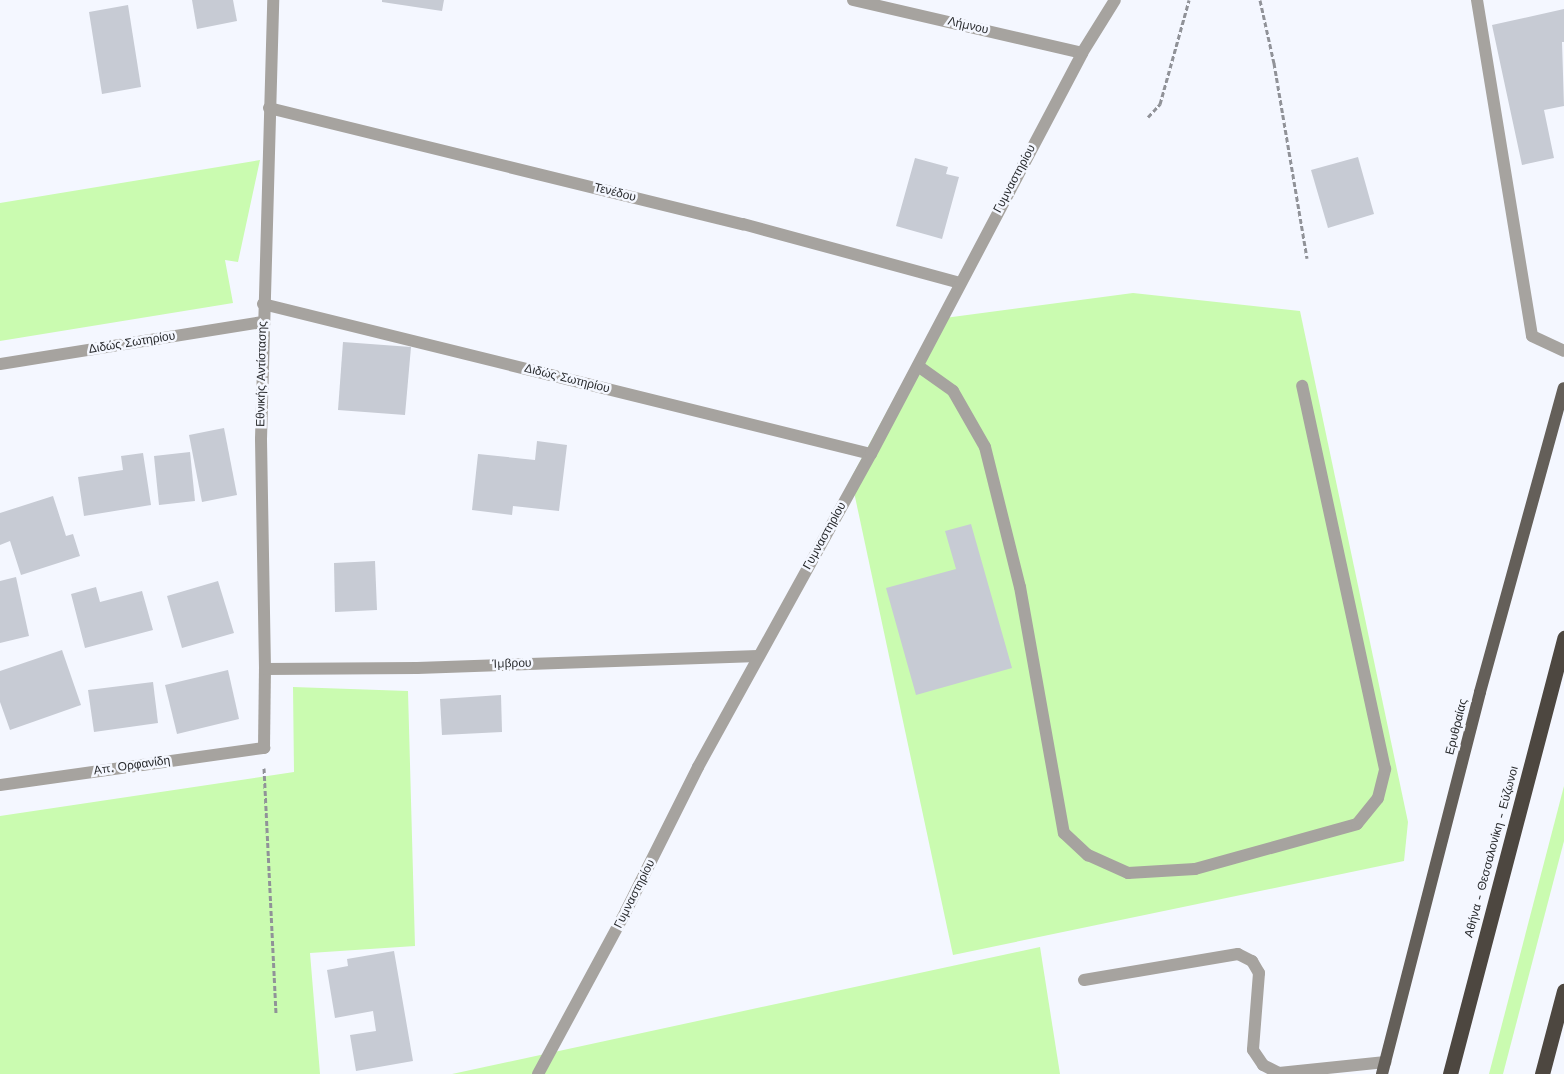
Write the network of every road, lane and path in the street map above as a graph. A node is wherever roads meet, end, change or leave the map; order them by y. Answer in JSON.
{"nodes":[{"id":1,"x":273,"y":0,"type":"edge"},
{"id":2,"x":853,"y":0,"type":"edge"},
{"id":3,"x":1115,"y":0,"type":"edge"},
{"id":4,"x":1189,"y":0,"type":"edge"},
{"id":5,"x":1260,"y":0,"type":"edge"},
{"id":6,"x":1477,"y":0,"type":"edge"},
{"id":7,"x":1082,"y":53,"type":"junction"},
{"id":8,"x":269,"y":108,"type":"junction"},
{"id":9,"x":1148,"y":117,"type":"dead end"},
{"id":10,"x":1307,"y":258,"type":"dead end"},
{"id":11,"x":960,"y":283,"type":"junction"},
{"id":12,"x":263,"y":304,"type":"junction"},
{"id":13,"x":263,"y":322,"type":"junction"},
{"id":14,"x":1564,"y":351,"type":"edge"},
{"id":15,"x":0,"y":364,"type":"edge"},
{"id":16,"x":918,"y":366,"type":"junction"},
{"id":17,"x":1302,"y":386,"type":"dead end"},
{"id":18,"x":1564,"y":388,"type":"edge"},
{"id":19,"x":871,"y":454,"type":"junction"},
{"id":20,"x":1564,"y":638,"type":"edge"},
{"id":21,"x":758,"y":656,"type":"junction"},
{"id":22,"x":265,"y":670,"type":"junction"},
{"id":23,"x":264,"y":748,"type":"junction"},
{"id":24,"x":0,"y":785,"type":"edge"},
{"id":25,"x":1084,"y":980,"type":"dead end"},
{"id":26,"x":1564,"y":991,"type":"edge"},
{"id":27,"x":276,"y":1015,"type":"dead end"},
{"id":28,"x":1383,"y":1068,"type":"edge"},
{"id":29,"x":538,"y":1074,"type":"edge"},
{"id":30,"x":1450,"y":1074,"type":"edge"},
{"id":31,"x":1542,"y":1074,"type":"edge"}],
"edges":[{"from":1,"to":8,"type":"street","name":"Εθνικής Αντίστασης"},
{"from":2,"to":7,"type":"street","name":"Λήμνου"},
{"from":3,"to":7,"type":"street","name":"Γυμναστηρίου"},
{"from":4,"to":9,"type":"path"},
{"from":5,"to":10,"type":"path"},
{"from":6,"to":14,"type":"street"},
{"from":7,"to":11,"type":"street","name":"Γυμναστηρίου"},
{"from":8,"to":11,"type":"street","name":"Τενέδου"},
{"from":8,"to":12,"type":"street","name":"Εθνικής Αντίστασης"},
{"from":11,"to":16,"type":"street","name":"Γυμναστηρίου"},
{"from":12,"to":13,"type":"street","name":"Εθνικής Αντίστασης"},
{"from":12,"to":19,"type":"street","name":"Διδώς Σωτηρίου"},
{"from":13,"to":15,"type":"street","name":"Διδώς Σωτηρίου"},
{"from":13,"to":22,"type":"street","name":"Εθνικής Αντίστασης"},
{"from":16,"to":17,"type":"street"},
{"from":16,"to":19,"type":"street","name":"Γυμναστηρίου"},
{"from":18,"to":28,"type":"main road","name":"Ερυθραίας"},
{"from":19,"to":21,"type":"street","name":"Γυμναστηρίου"},
{"from":20,"to":30,"type":"highway","name":"Αθήνα - Θεσσαλονίκη - Εύζωνοι"},
{"from":21,"to":22,"type":"street","name":"Ίμβρου"},
{"from":21,"to":29,"type":"street","name":"Γυμναστηρίου"},
{"from":22,"to":23,"type":"street","name":"Εθνικής Αντίστασης"},
{"from":23,"to":24,"type":"street","name":"Απ. Ορφανίδη"},
{"from":23,"to":27,"type":"path"},
{"from":25,"to":28,"type":"street"},
{"from":26,"to":31,"type":"highway"}]}
